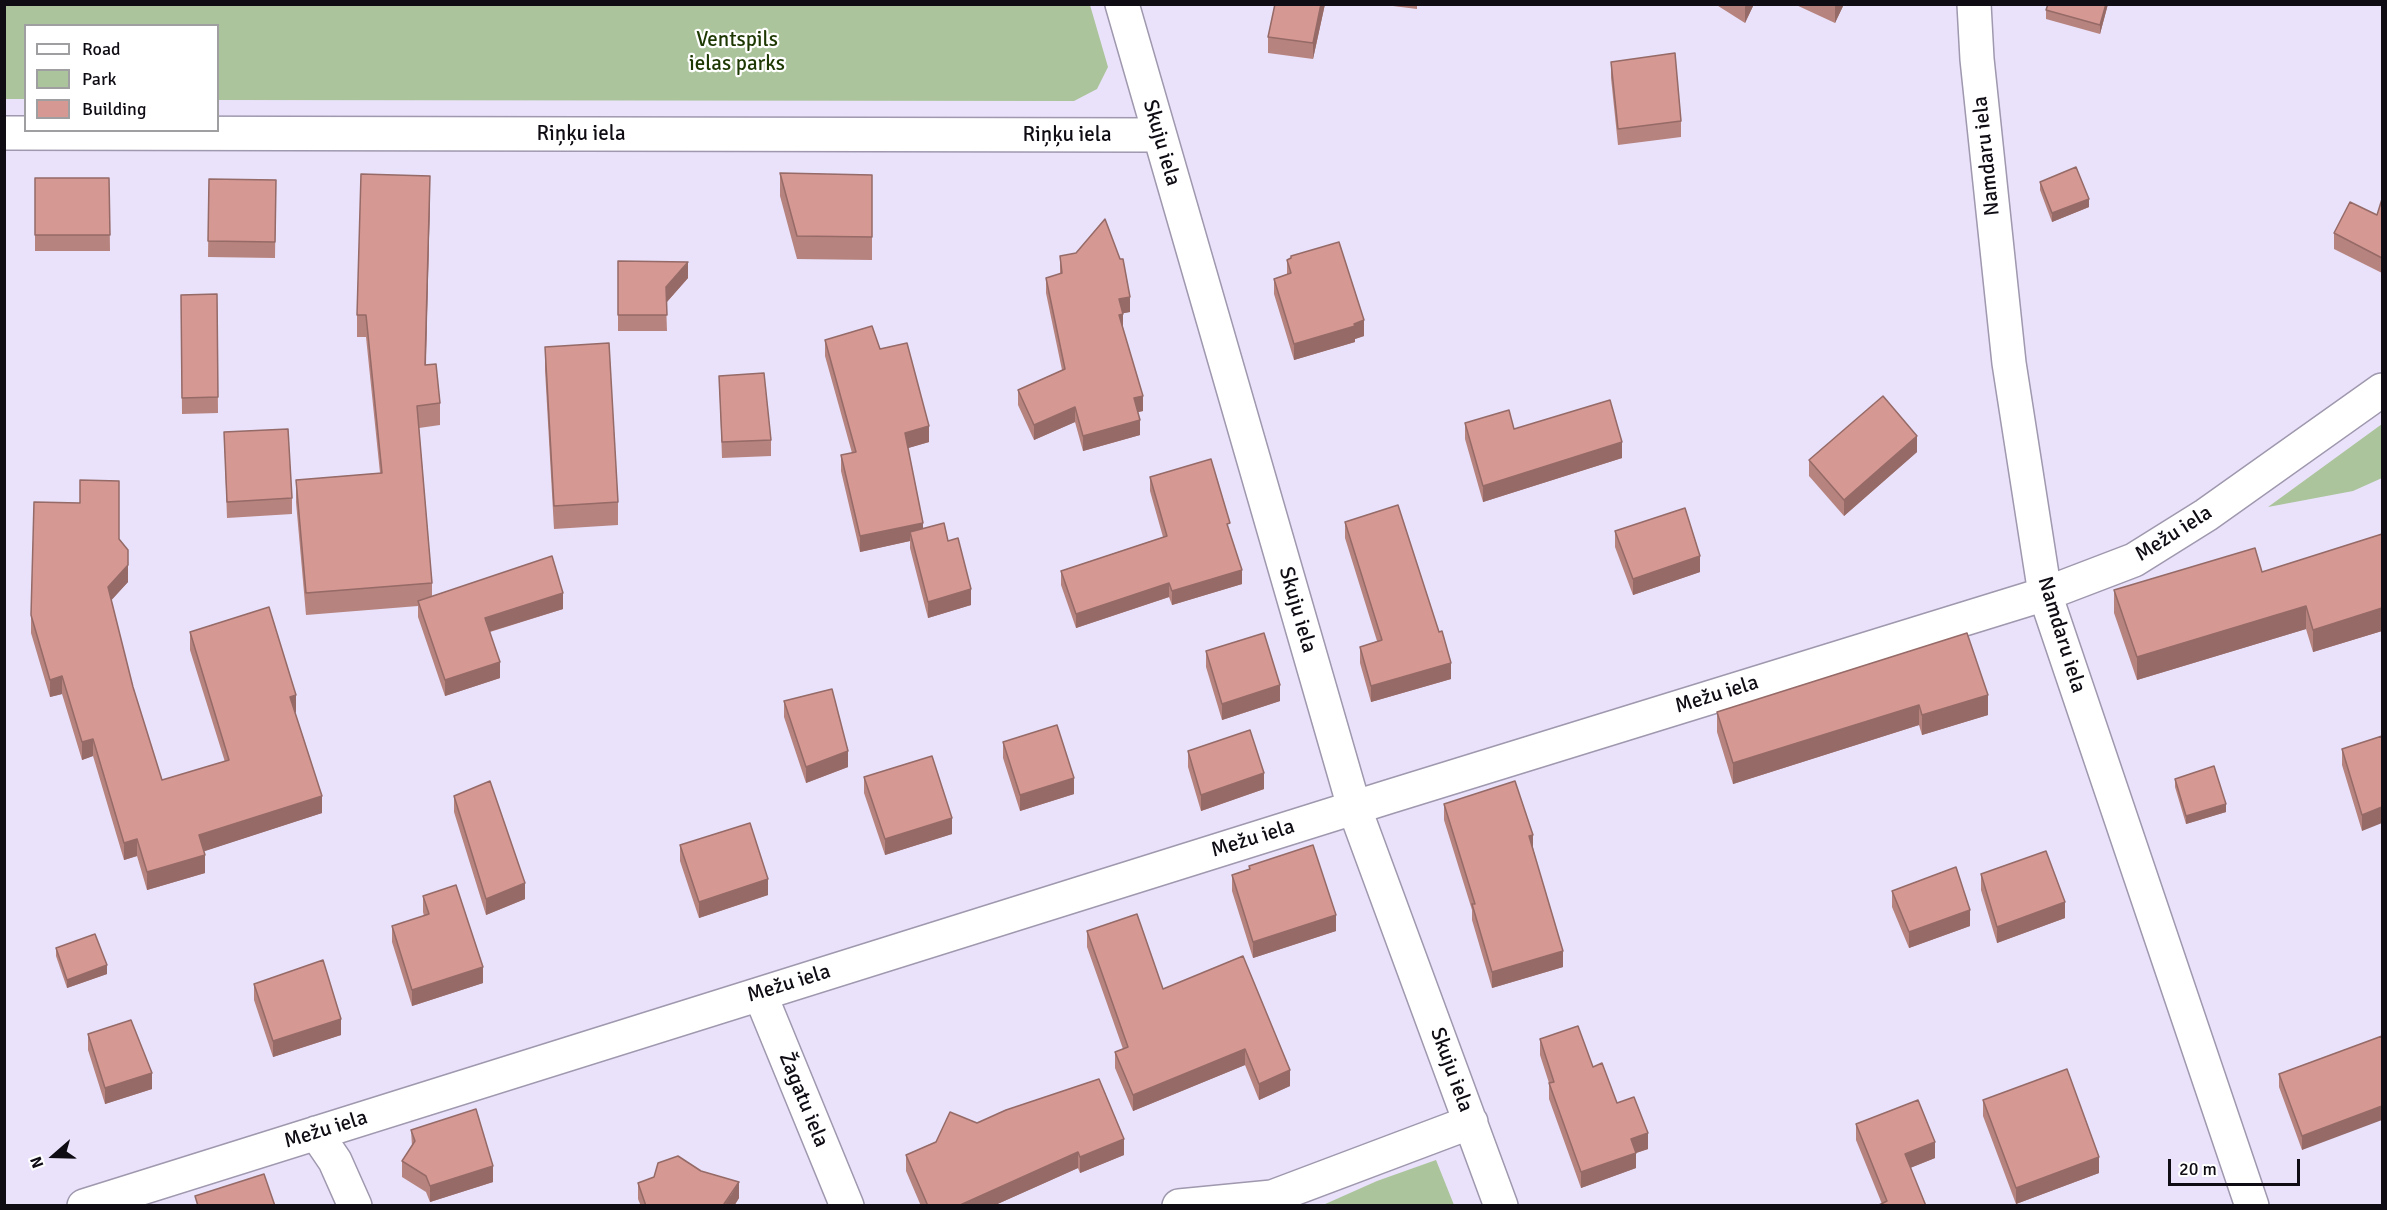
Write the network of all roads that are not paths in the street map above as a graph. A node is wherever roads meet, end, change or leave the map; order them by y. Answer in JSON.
{"nodes":[{"id":1,"x":1122,"y":4,"type":"edge"},
{"id":2,"x":1974,"y":4,"type":"edge"},
{"id":3,"x":4,"y":133,"type":"edge"},
{"id":4,"x":1158,"y":135,"type":"junction"},
{"id":5,"x":2382,"y":390,"type":"edge"},
{"id":6,"x":2045,"y":594,"type":"junction"},
{"id":7,"x":1354,"y":807,"type":"junction"},
{"id":8,"x":760,"y":994,"type":"junction"},
{"id":9,"x":1470,"y":1122,"type":"junction"},
{"id":10,"x":316,"y":1132,"type":"junction"},
{"id":11,"x":1274,"y":1201,"type":"edge"},
{"id":12,"x":84,"y":1206,"type":"edge"},
{"id":13,"x":355,"y":1206,"type":"edge"},
{"id":14,"x":847,"y":1206,"type":"edge"},
{"id":15,"x":1179,"y":1206,"type":"edge"},
{"id":16,"x":1501,"y":1206,"type":"edge"},
{"id":17,"x":2252,"y":1206,"type":"edge"}],
"edges":[{"from":1,"to":4,"type":"street","name":"Skuju iela"},
{"from":2,"to":6,"type":"street","name":"Namdaru iela"},
{"from":3,"to":4,"type":"street","name":"Riņķu iela"},
{"from":4,"to":7,"type":"street","name":"Skuju iela"},
{"from":5,"to":6,"type":"street","name":"Mežu iela"},
{"from":6,"to":7,"type":"street","name":"Mežu iela"},
{"from":6,"to":17,"type":"street","name":"Namdaru iela"},
{"from":7,"to":8,"type":"street","name":"Mežu iela"},
{"from":7,"to":9,"type":"street","name":"Skuju iela"},
{"from":8,"to":10,"type":"street","name":"Mežu iela"},
{"from":8,"to":14,"type":"street","name":"Žagatu iela"},
{"from":9,"to":11,"type":"street"},
{"from":9,"to":16,"type":"street","name":"Skuju iela"},
{"from":10,"to":12,"type":"street","name":"Mežu iela"},
{"from":10,"to":13,"type":"street"},
{"from":11,"to":15,"type":"street"}]}
